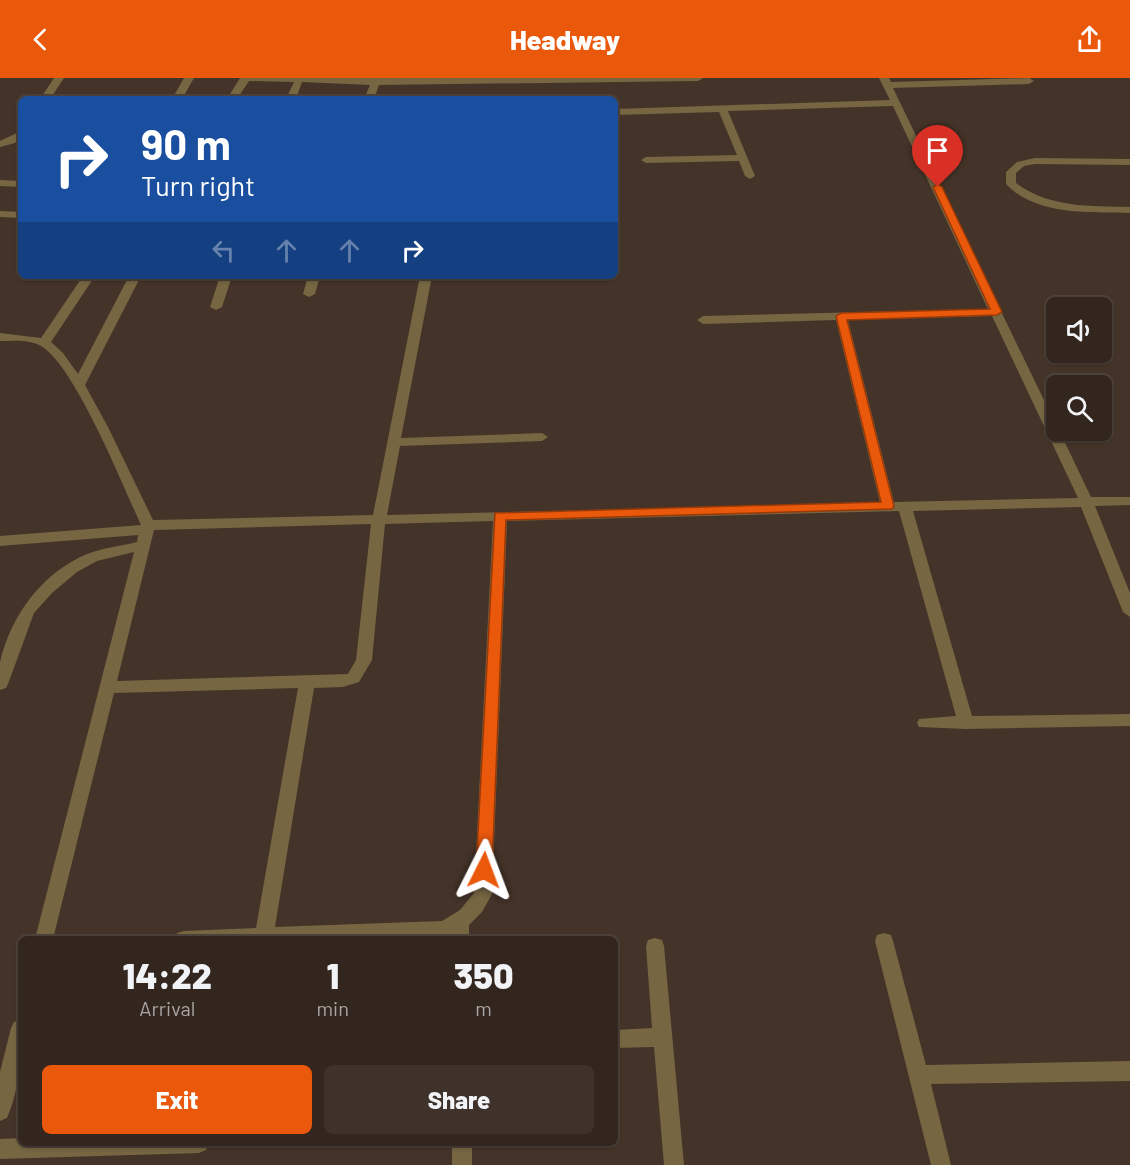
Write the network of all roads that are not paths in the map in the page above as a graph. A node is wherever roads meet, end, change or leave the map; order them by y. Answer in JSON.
{"nodes":[{"id":1,"x":59,"y":78,"type":"edge"},
{"id":2,"x":189,"y":78,"type":"edge"},
{"id":3,"x":246,"y":78,"type":"edge"},
{"id":4,"x":698,"y":78,"type":"edge"},
{"id":5,"x":331,"y":79,"type":"edge"},
{"id":6,"x":299,"y":80,"type":"junction"},
{"id":7,"x":595,"y":80,"type":"edge"},
{"id":8,"x":1029,"y":81,"type":"dead end"},
{"id":9,"x":376,"y":82,"type":"junction"},
{"id":10,"x":886,"y":82,"type":"edge"},
{"id":11,"x":47,"y":96,"type":"edge"},
{"id":12,"x":179,"y":96,"type":"edge"},
{"id":13,"x":234,"y":96,"type":"edge"},
{"id":14,"x":292,"y":96,"type":"edge"},
{"id":15,"x":370,"y":96,"type":"edge"},
{"id":16,"x":898,"y":103,"type":"junction"},
{"id":17,"x":723,"y":110,"type":"junction"},
{"id":18,"x":618,"y":112,"type":"edge"},
{"id":19,"x":18,"y":136,"type":"edge"},
{"id":20,"x":0,"y":144,"type":"edge"},
{"id":21,"x":743,"y":158,"type":"junction"},
{"id":22,"x":646,"y":160,"type":"dead end"},
{"id":23,"x":1130,"y":162,"type":"edge"},
{"id":24,"x":750,"y":176,"type":"dead end"},
{"id":25,"x":0,"y":183,"type":"edge"},
{"id":26,"x":18,"y":184,"type":"edge"},
{"id":27,"x":1130,"y":210,"type":"edge"},
{"id":28,"x":0,"y":214,"type":"edge"},
{"id":29,"x":18,"y":215,"type":"edge"},
{"id":30,"x":87,"y":279,"type":"edge"},
{"id":31,"x":133,"y":279,"type":"edge"},
{"id":32,"x":225,"y":279,"type":"edge"},
{"id":33,"x":313,"y":279,"type":"edge"},
{"id":34,"x":425,"y":279,"type":"edge"},
{"id":35,"x":309,"y":294,"type":"dead end"},
{"id":36,"x":216,"y":307,"type":"dead end"},
{"id":37,"x":997,"y":312,"type":"junction"},
{"id":38,"x":841,"y":316,"type":"junction"},
{"id":39,"x":703,"y":320,"type":"dead end"},
{"id":40,"x":0,"y":337,"type":"edge"},
{"id":41,"x":44,"y":343,"type":"junction"},
{"id":42,"x":79,"y":384,"type":"junction"},
{"id":43,"x":542,"y":437,"type":"dead end"},
{"id":44,"x":394,"y":442,"type":"junction"},
{"id":45,"x":1086,"y":501,"type":"junction"},
{"id":46,"x":1130,"y":501,"type":"edge"},
{"id":47,"x":904,"y":505,"type":"junction"},
{"id":48,"x":888,"y":506,"type":"junction"},
{"id":49,"x":500,"y":516,"type":"junction"},
{"id":50,"x":380,"y":519,"type":"junction"},
{"id":51,"x":146,"y":533,"type":"junction"},
{"id":52,"x":0,"y":541,"type":"edge"},
{"id":53,"x":1130,"y":612,"type":"edge"},
{"id":54,"x":307,"y":682,"type":"junction"},
{"id":55,"x":0,"y":684,"type":"edge"},
{"id":56,"x":107,"y":687,"type":"junction"},
{"id":57,"x":1130,"y":720,"type":"edge"},
{"id":58,"x":924,"y":723,"type":"dead end"},
{"id":59,"x":966,"y":723,"type":"junction"},
{"id":60,"x":460,"y":931,"type":"edge"},
{"id":61,"x":45,"y":936,"type":"edge"},
{"id":62,"x":264,"y":936,"type":"joint"},
{"id":63,"x":884,"y":941,"type":"dead end"},
{"id":64,"x":655,"y":946,"type":"dead end"},
{"id":65,"x":663,"y":1037,"type":"junction"},
{"id":66,"x":618,"y":1039,"type":"edge"},
{"id":67,"x":18,"y":1040,"type":"edge"},
{"id":68,"x":1130,"y":1071,"type":"edge"},
{"id":69,"x":918,"y":1075,"type":"junction"},
{"id":70,"x":0,"y":1111,"type":"edge"},
{"id":71,"x":100,"y":1146,"type":"edge"},
{"id":72,"x":462,"y":1146,"type":"edge"},
{"id":73,"x":0,"y":1149,"type":"edge"},
{"id":74,"x":462,"y":1165,"type":"edge"},
{"id":75,"x":674,"y":1165,"type":"edge"},
{"id":76,"x":940,"y":1165,"type":"edge"}],
"edges":[{"from":1,"to":11,"type":"street"},
{"from":2,"to":12,"type":"street"},
{"from":3,"to":6,"type":"street"},
{"from":3,"to":13,"type":"street"},
{"from":4,"to":7,"type":"street"},
{"from":5,"to":6,"type":"street"},
{"from":5,"to":9,"type":"street"},
{"from":6,"to":14,"type":"street"},
{"from":7,"to":9,"type":"street"},
{"from":8,"to":10,"type":"street"},
{"from":9,"to":15,"type":"street"},
{"from":10,"to":16,"type":"street"},
{"from":16,"to":17,"type":"street"},
{"from":16,"to":37,"type":"street"},
{"from":17,"to":18,"type":"street"},
{"from":17,"to":21,"type":"street"},
{"from":19,"to":20,"type":"street"},
{"from":21,"to":22,"type":"street"},
{"from":21,"to":24,"type":"street"},
{"from":23,"to":27,"type":"street"},
{"from":25,"to":26,"type":"street"},
{"from":28,"to":29,"type":"street"},
{"from":30,"to":41,"type":"street"},
{"from":31,"to":42,"type":"street"},
{"from":32,"to":36,"type":"street"},
{"from":33,"to":35,"type":"street"},
{"from":34,"to":44,"type":"street"},
{"from":37,"to":38,"type":"street"},
{"from":37,"to":45,"type":"street"},
{"from":38,"to":39,"type":"street"},
{"from":38,"to":48,"type":"street"},
{"from":40,"to":41,"type":"street"},
{"from":41,"to":42,"type":"street"},
{"from":42,"to":51,"type":"street"},
{"from":43,"to":44,"type":"street"},
{"from":44,"to":50,"type":"street"},
{"from":45,"to":46,"type":"street"},
{"from":45,"to":47,"type":"street"},
{"from":45,"to":53,"type":"street"},
{"from":47,"to":48,"type":"street"},
{"from":47,"to":59,"type":"street"},
{"from":48,"to":49,"type":"street"},
{"from":49,"to":50,"type":"street"},
{"from":49,"to":60,"type":"street"},
{"from":50,"to":51,"type":"street"},
{"from":50,"to":54,"type":"street"},
{"from":51,"to":52,"type":"street"},
{"from":51,"to":55,"type":"street"},
{"from":51,"to":56,"type":"street"},
{"from":54,"to":56,"type":"street"},
{"from":54,"to":62,"type":"street"},
{"from":56,"to":61,"type":"street"},
{"from":57,"to":59,"type":"street"},
{"from":58,"to":59,"type":"street"},
{"from":60,"to":62,"type":"street"},
{"from":63,"to":69,"type":"street"},
{"from":64,"to":65,"type":"street"},
{"from":65,"to":66,"type":"street"},
{"from":65,"to":75,"type":"street"},
{"from":67,"to":70,"type":"street"},
{"from":68,"to":69,"type":"street"},
{"from":69,"to":76,"type":"street"},
{"from":71,"to":73,"type":"street"},
{"from":72,"to":74,"type":"street"}]}
